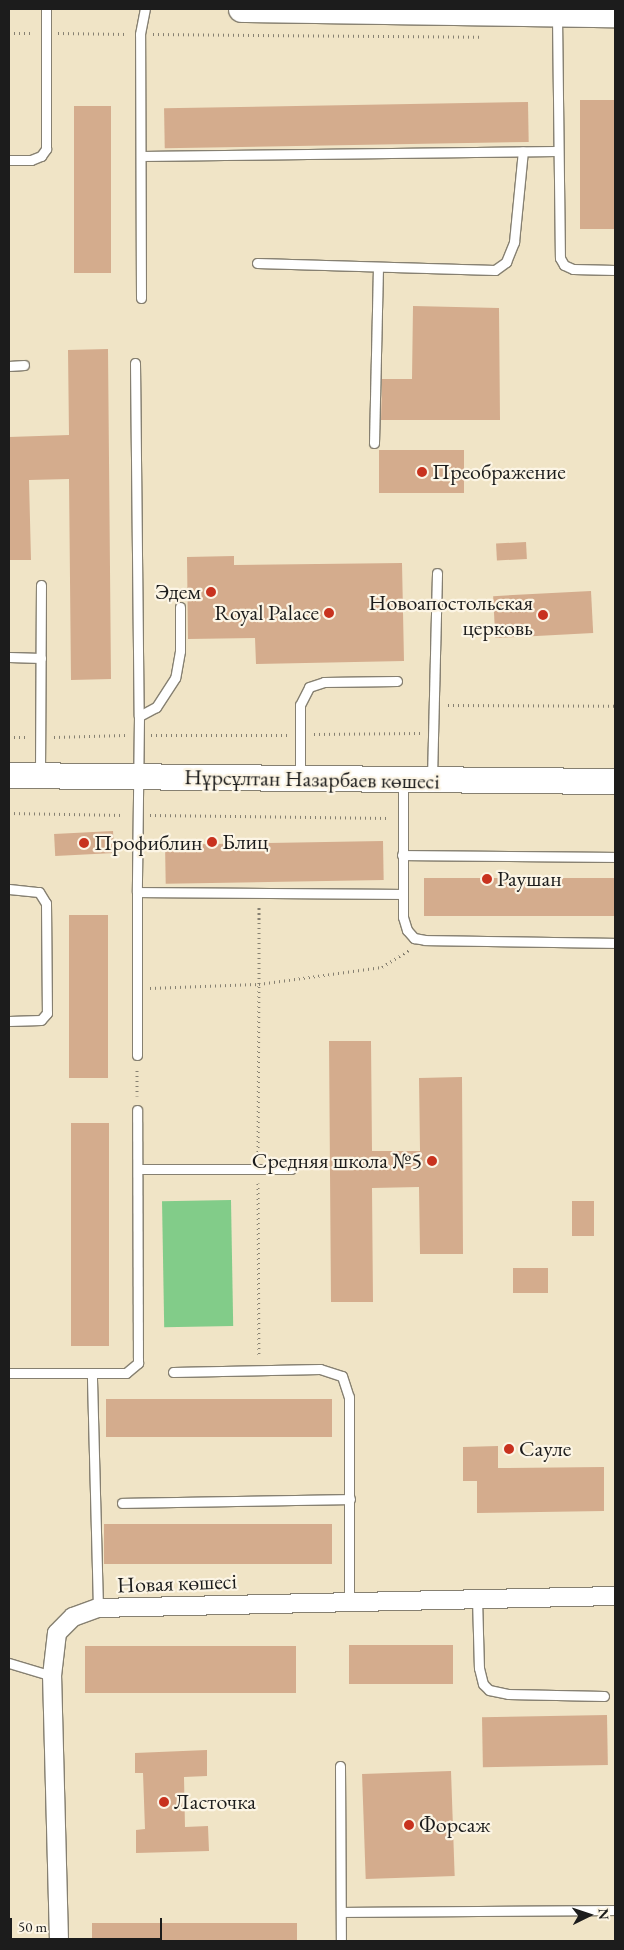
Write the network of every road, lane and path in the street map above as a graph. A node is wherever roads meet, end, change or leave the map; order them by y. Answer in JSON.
{"nodes":[{"id":1,"x":46,"y":9,"type":"edge"},
{"id":2,"x":145,"y":9,"type":"edge"},
{"id":3,"x":241,"y":9,"type":"edge"},
{"id":4,"x":557,"y":13,"type":"junction"},
{"id":5,"x":615,"y":14,"type":"edge"},
{"id":6,"x":9,"y":33,"type":"edge"},
{"id":7,"x":45,"y":33,"type":"junction"},
{"id":8,"x":140,"y":34,"type":"junction"},
{"id":9,"x":488,"y":37,"type":"dead end"},
{"id":10,"x":558,"y":150,"type":"junction"},
{"id":11,"x":523,"y":151,"type":"junction"},
{"id":12,"x":140,"y":156,"type":"junction"},
{"id":13,"x":9,"y":160,"type":"edge"},
{"id":14,"x":257,"y":263,"type":"dead end"},
{"id":15,"x":378,"y":267,"type":"junction"},
{"id":16,"x":615,"y":270,"type":"edge"},
{"id":17,"x":140,"y":298,"type":"dead end"},
{"id":18,"x":135,"y":363,"type":"dead end"},
{"id":19,"x":24,"y":365,"type":"dead end"},
{"id":20,"x":9,"y":366,"type":"edge"},
{"id":21,"x":374,"y":443,"type":"dead end"},
{"id":22,"x":437,"y":573,"type":"dead end"},
{"id":23,"x":41,"y":585,"type":"dead end"},
{"id":24,"x":180,"y":607,"type":"dead end"},
{"id":25,"x":9,"y":657,"type":"edge"},
{"id":26,"x":41,"y":658,"type":"junction"},
{"id":27,"x":397,"y":681,"type":"dead end"},
{"id":28,"x":139,"y":716,"type":"junction"},
{"id":29,"x":9,"y":775,"type":"edge"},
{"id":30,"x":40,"y":775,"type":"junction"},
{"id":31,"x":137,"y":776,"type":"junction"},
{"id":32,"x":300,"y":780,"type":"junction"},
{"id":33,"x":403,"y":781,"type":"junction"},
{"id":34,"x":432,"y":781,"type":"junction"},
{"id":35,"x":615,"y":781,"type":"edge"},
{"id":36,"x":9,"y":813,"type":"edge"},
{"id":37,"x":137,"y":815,"type":"junction"},
{"id":38,"x":402,"y":818,"type":"junction"},
{"id":39,"x":402,"y":855,"type":"junction"},
{"id":40,"x":615,"y":857,"type":"edge"},
{"id":41,"x":9,"y":889,"type":"edge"},
{"id":42,"x":137,"y":892,"type":"junction"},
{"id":43,"x":402,"y":894,"type":"junction"},
{"id":44,"x":258,"y":895,"type":"junction"},
{"id":45,"x":425,"y":940,"type":"junction"},
{"id":46,"x":615,"y":943,"type":"edge"},
{"id":47,"x":259,"y":984,"type":"junction"},
{"id":48,"x":137,"y":988,"type":"junction"},
{"id":49,"x":9,"y":1020,"type":"edge"},
{"id":50,"x":137,"y":1054,"type":"joint"},
{"id":51,"x":137,"y":1110,"type":"joint"},
{"id":52,"x":138,"y":1169,"type":"junction"},
{"id":53,"x":257,"y":1170,"type":"junction"},
{"id":54,"x":291,"y":1170,"type":"dead end"},
{"id":55,"x":260,"y":1371,"type":"junction"},
{"id":56,"x":173,"y":1372,"type":"dead end"},
{"id":57,"x":9,"y":1373,"type":"edge"},
{"id":58,"x":92,"y":1373,"type":"junction"},
{"id":59,"x":350,"y":1499,"type":"junction"},
{"id":60,"x":122,"y":1503,"type":"dead end"},
{"id":61,"x":615,"y":1596,"type":"edge"},
{"id":62,"x":477,"y":1598,"type":"junction"},
{"id":63,"x":349,"y":1600,"type":"junction"},
{"id":64,"x":98,"y":1608,"type":"junction"},
{"id":65,"x":9,"y":1663,"type":"edge"},
{"id":66,"x":52,"y":1676,"type":"junction"},
{"id":67,"x":604,"y":1696,"type":"dead end"},
{"id":68,"x":340,"y":1766,"type":"dead end"},
{"id":69,"x":615,"y":1910,"type":"edge"},
{"id":70,"x":341,"y":1912,"type":"junction"},
{"id":71,"x":59,"y":1941,"type":"edge"},
{"id":72,"x":341,"y":1941,"type":"edge"}],
"edges":[{"from":1,"to":7,"type":"lane"},
{"from":2,"to":8,"type":"lane"},
{"from":3,"to":4,"type":"main road"},
{"from":4,"to":5,"type":"main road"},
{"from":4,"to":10,"type":"lane"},
{"from":6,"to":7,"type":"path"},
{"from":7,"to":8,"type":"path"},
{"from":7,"to":13,"type":"lane"},
{"from":8,"to":9,"type":"path"},
{"from":8,"to":12,"type":"lane"},
{"from":10,"to":11,"type":"lane"},
{"from":10,"to":16,"type":"lane"},
{"from":11,"to":12,"type":"lane"},
{"from":11,"to":15,"type":"lane"},
{"from":12,"to":17,"type":"lane"},
{"from":14,"to":15,"type":"lane"},
{"from":15,"to":21,"type":"lane"},
{"from":18,"to":28,"type":"lane"},
{"from":19,"to":20,"type":"lane"},
{"from":22,"to":34,"type":"lane"},
{"from":23,"to":26,"type":"lane"},
{"from":24,"to":28,"type":"lane"},
{"from":25,"to":26,"type":"lane"},
{"from":26,"to":30,"type":"lane"},
{"from":27,"to":32,"type":"lane"},
{"from":28,"to":31,"type":"lane"},
{"from":29,"to":30,"type":"main road","name":"Нұрсұлтан Назарбаев көшесі"},
{"from":30,"to":31,"type":"main road","name":"Нұрсұлтан Назарбаев көшесі"},
{"from":31,"to":32,"type":"main road","name":"Нұрсұлтан Назарбаев көшесі"},
{"from":31,"to":37,"type":"lane"},
{"from":32,"to":33,"type":"main road","name":"Нұрсұлтан Назарбаев көшесі"},
{"from":33,"to":34,"type":"main road","name":"Нұрсұлтан Назарбаев көшесі"},
{"from":33,"to":38,"type":"lane"},
{"from":34,"to":35,"type":"main road","name":"Нұрсұлтан Назарбаев көшесі"},
{"from":36,"to":37,"type":"path"},
{"from":37,"to":38,"type":"path"},
{"from":37,"to":42,"type":"lane"},
{"from":38,"to":39,"type":"lane"},
{"from":39,"to":40,"type":"lane"},
{"from":39,"to":43,"type":"lane"},
{"from":41,"to":49,"type":"lane"},
{"from":42,"to":44,"type":"lane"},
{"from":42,"to":48,"type":"lane"},
{"from":43,"to":44,"type":"lane"},
{"from":43,"to":45,"type":"lane"},
{"from":44,"to":47,"type":"path"},
{"from":45,"to":46,"type":"lane"},
{"from":45,"to":47,"type":"path"},
{"from":47,"to":48,"type":"path"},
{"from":47,"to":53,"type":"path"},
{"from":48,"to":50,"type":"lane"},
{"from":50,"to":51,"type":"path"},
{"from":51,"to":52,"type":"lane"},
{"from":52,"to":53,"type":"lane"},
{"from":52,"to":58,"type":"lane"},
{"from":53,"to":54,"type":"lane"},
{"from":53,"to":55,"type":"path"},
{"from":55,"to":56,"type":"lane"},
{"from":55,"to":59,"type":"lane"},
{"from":57,"to":58,"type":"lane"},
{"from":58,"to":64,"type":"lane"},
{"from":59,"to":60,"type":"lane"},
{"from":59,"to":63,"type":"lane"},
{"from":61,"to":62,"type":"street","name":"Новая көшесі"},
{"from":62,"to":63,"type":"street","name":"Новая көшесі"},
{"from":62,"to":67,"type":"lane"},
{"from":63,"to":64,"type":"street","name":"Новая көшесі"},
{"from":64,"to":66,"type":"street","name":"Новая көшесі"},
{"from":65,"to":66,"type":"lane"},
{"from":66,"to":71,"type":"street","name":"Новая көшесі"},
{"from":68,"to":70,"type":"lane"},
{"from":69,"to":70,"type":"lane"},
{"from":70,"to":72,"type":"lane"}]}
